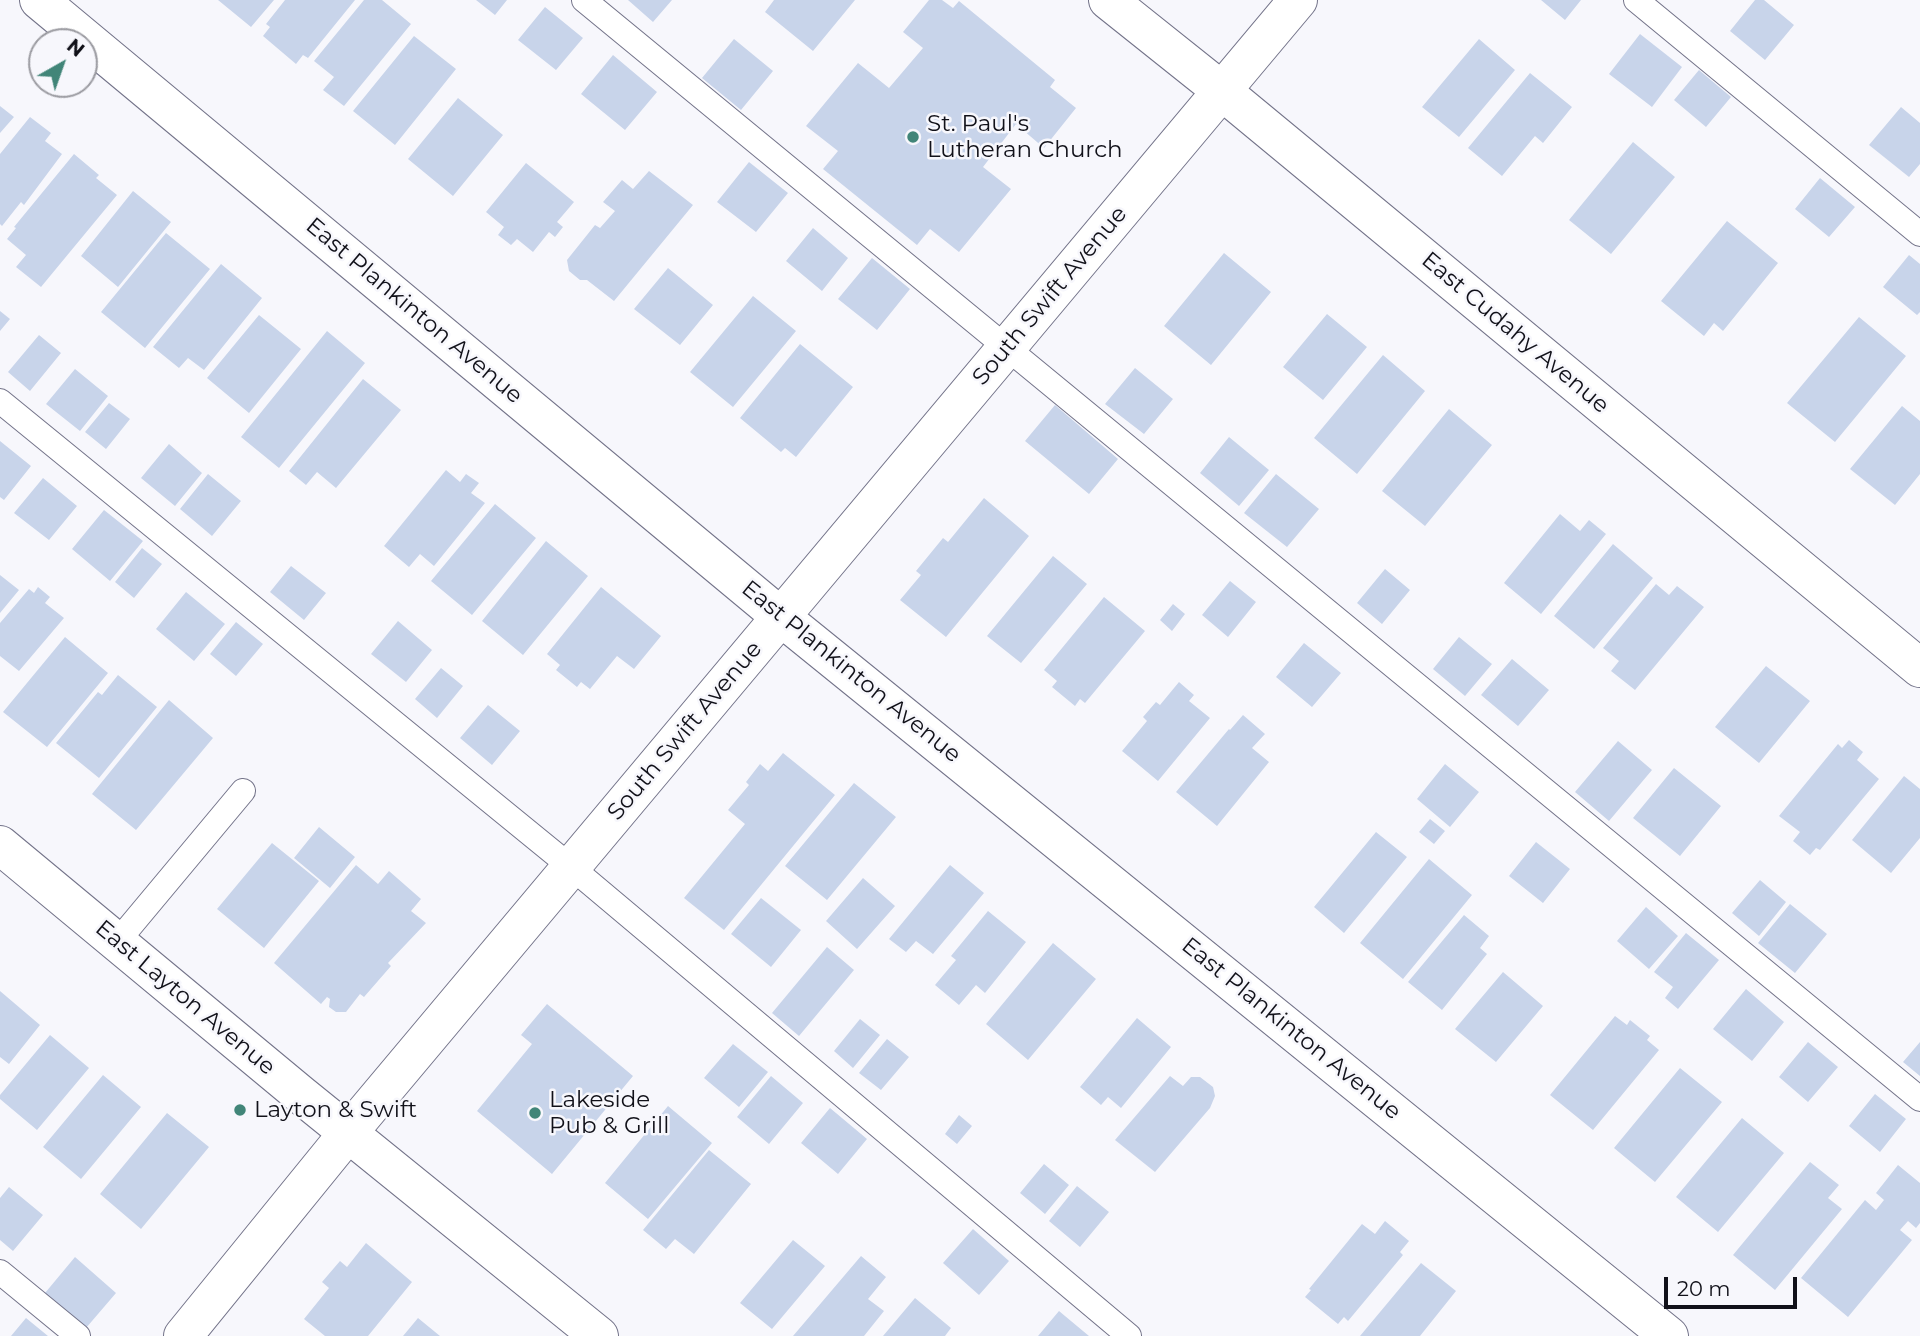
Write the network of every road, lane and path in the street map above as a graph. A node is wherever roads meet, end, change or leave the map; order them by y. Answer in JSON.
{"nodes":[{"id":1,"x":39,"y":0,"type":"edge"},
{"id":2,"x":584,"y":0,"type":"edge"},
{"id":3,"x":1108,"y":0,"type":"edge"},
{"id":4,"x":1298,"y":0,"type":"edge"},
{"id":5,"x":1636,"y":0,"type":"edge"},
{"id":6,"x":1222,"y":91,"type":"junction"},
{"id":7,"x":1920,"y":234,"type":"edge"},
{"id":8,"x":1006,"y":348,"type":"junction"},
{"id":9,"x":0,"y":401,"type":"edge"},
{"id":10,"x":781,"y":617,"type":"junction"},
{"id":11,"x":1920,"y":668,"type":"edge"},
{"id":12,"x":243,"y":791,"type":"dead end"},
{"id":13,"x":0,"y":845,"type":"edge"},
{"id":14,"x":570,"y":867,"type":"junction"},
{"id":15,"x":117,"y":942,"type":"junction"},
{"id":16,"x":1920,"y":1099,"type":"edge"},
{"id":17,"x":348,"y":1133,"type":"junction"},
{"id":18,"x":0,"y":1272,"type":"edge"},
{"id":19,"x":78,"y":1336,"type":"edge"},
{"id":20,"x":183,"y":1336,"type":"edge"},
{"id":21,"x":599,"y":1336,"type":"edge"},
{"id":22,"x":1129,"y":1336,"type":"edge"},
{"id":23,"x":1669,"y":1336,"type":"edge"}],
"edges":[{"from":1,"to":10,"type":"street","name":"East Plankinton Avenue"},
{"from":2,"to":8,"type":"lane"},
{"from":3,"to":6,"type":"street","name":"East Cudahy Avenue"},
{"from":4,"to":6,"type":"street","name":"South Swift Avenue"},
{"from":5,"to":7,"type":"lane"},
{"from":6,"to":8,"type":"street","name":"South Swift Avenue"},
{"from":6,"to":11,"type":"street","name":"East Cudahy Avenue"},
{"from":8,"to":10,"type":"street","name":"South Swift Avenue"},
{"from":8,"to":16,"type":"lane"},
{"from":9,"to":14,"type":"lane"},
{"from":10,"to":14,"type":"street","name":"South Swift Avenue"},
{"from":10,"to":23,"type":"street","name":"East Plankinton Avenue"},
{"from":12,"to":15,"type":"lane"},
{"from":13,"to":15,"type":"street","name":"East Layton Avenue"},
{"from":14,"to":17,"type":"street","name":"South Swift Avenue"},
{"from":14,"to":22,"type":"lane"},
{"from":15,"to":17,"type":"street","name":"East Layton Avenue"},
{"from":17,"to":20,"type":"street","name":"South Swift Avenue"},
{"from":17,"to":21,"type":"street","name":"East Layton Avenue"},
{"from":18,"to":19,"type":"lane"}]}
